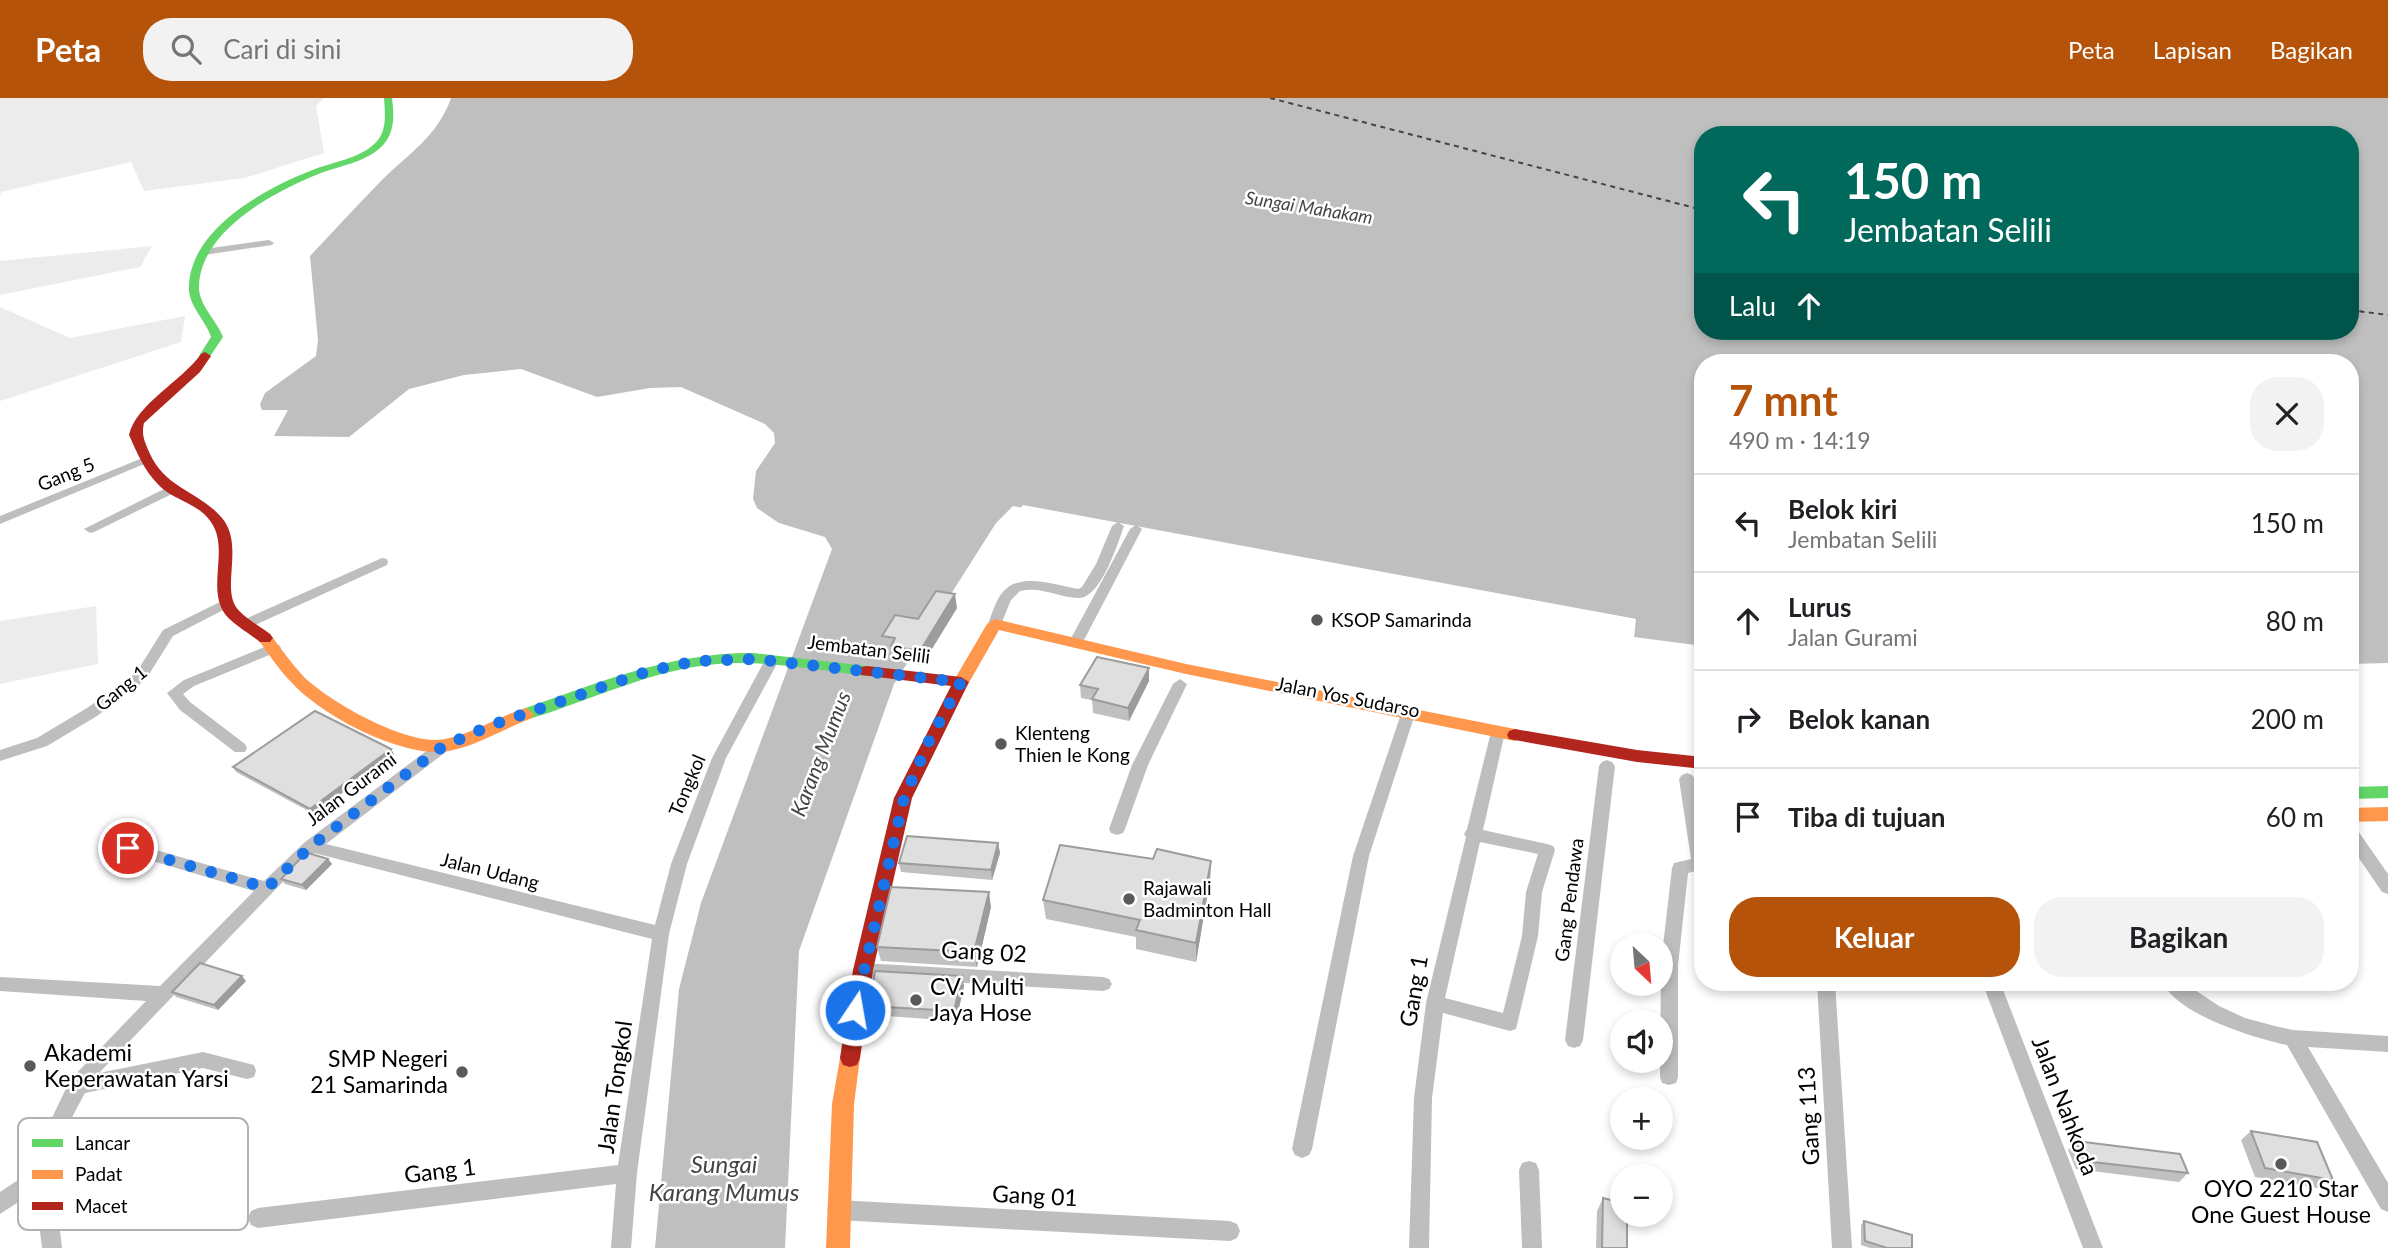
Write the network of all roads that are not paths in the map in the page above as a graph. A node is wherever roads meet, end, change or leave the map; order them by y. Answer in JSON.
{"nodes":[{"id":1,"x":388,"y":98,"type":"edge"},
{"id":2,"x":269,"y":243,"type":"dead end"},
{"id":3,"x":204,"y":252,"type":"junction"},
{"id":4,"x":145,"y":460,"type":"junction"},
{"id":5,"x":172,"y":489,"type":"junction"},
{"id":6,"x":0,"y":520,"type":"edge"},
{"id":7,"x":1118,"y":526,"type":"dead end"},
{"id":8,"x":90,"y":529,"type":"dead end"},
{"id":9,"x":1136,"y":529,"type":"dead end"},
{"id":10,"x":382,"y":562,"type":"dead end"},
{"id":11,"x":226,"y":603,"type":"junction"},
{"id":12,"x":248,"y":623,"type":"junction"},
{"id":13,"x":992,"y":630,"type":"junction"},
{"id":14,"x":1076,"y":642,"type":"junction"},
{"id":15,"x":274,"y":648,"type":"junction"},
{"id":16,"x":780,"y":660,"type":"junction"},
{"id":17,"x":961,"y":682,"type":"junction"},
{"id":18,"x":1180,"y":684,"type":"junction"},
{"id":19,"x":1294,"y":708,"type":"dead end"},
{"id":20,"x":1399,"y":723,"type":"junction"},
{"id":21,"x":1496,"y":739,"type":"junction"},
{"id":22,"x":442,"y":747,"type":"junction"},
{"id":23,"x":240,"y":748,"type":"dead end"},
{"id":24,"x":0,"y":756,"type":"edge"},
{"id":25,"x":1694,"y":763,"type":"edge"},
{"id":26,"x":1608,"y":766,"type":"junction"},
{"id":27,"x":1694,"y":780,"type":"edge"},
{"id":28,"x":2388,"y":792,"type":"edge"},
{"id":29,"x":2359,"y":793,"type":"edge"},
{"id":30,"x":2388,"y":814,"type":"edge"},
{"id":31,"x":2359,"y":816,"type":"edge"},
{"id":32,"x":1116,"y":829,"type":"dead end"},
{"id":33,"x":1472,"y":834,"type":"junction"},
{"id":34,"x":2359,"y":845,"type":"edge"},
{"id":35,"x":311,"y":846,"type":"junction"},
{"id":36,"x":128,"y":848,"type":"dead end"},
{"id":37,"x":1694,"y":865,"type":"edge"},
{"id":38,"x":2388,"y":887,"type":"edge"},
{"id":39,"x":267,"y":888,"type":"junction"},
{"id":40,"x":661,"y":934,"type":"junction"},
{"id":41,"x":863,"y":970,"type":"junction"},
{"id":42,"x":0,"y":984,"type":"edge"},
{"id":43,"x":1102,"y":984,"type":"dead end"},
{"id":44,"x":1827,"y":991,"type":"edge"},
{"id":45,"x":1994,"y":991,"type":"edge"},
{"id":46,"x":2183,"y":991,"type":"edge"},
{"id":47,"x":161,"y":995,"type":"junction"},
{"id":48,"x":1435,"y":1003,"type":"junction"},
{"id":49,"x":2293,"y":1038,"type":"junction"},
{"id":50,"x":1574,"y":1040,"type":"dead end"},
{"id":51,"x":2388,"y":1044,"type":"edge"},
{"id":52,"x":247,"y":1071,"type":"dead end"},
{"id":53,"x":1669,"y":1077,"type":"dead end"},
{"id":54,"x":77,"y":1086,"type":"junction"},
{"id":55,"x":62,"y":1118,"type":"edge"},
{"id":56,"x":1302,"y":1149,"type":"dead end"},
{"id":57,"x":1529,"y":1170,"type":"dead end"},
{"id":58,"x":627,"y":1173,"type":"junction"},
{"id":59,"x":18,"y":1192,"type":"edge"},
{"id":60,"x":2388,"y":1202,"type":"edge"},
{"id":61,"x":0,"y":1204,"type":"edge"},
{"id":62,"x":837,"y":1210,"type":"junction"},
{"id":63,"x":258,"y":1218,"type":"dead end"},
{"id":64,"x":50,"y":1230,"type":"edge"},
{"id":65,"x":1230,"y":1231,"type":"dead end"},
{"id":66,"x":52,"y":1248,"type":"edge"},
{"id":67,"x":621,"y":1248,"type":"edge"},
{"id":68,"x":838,"y":1248,"type":"edge"},
{"id":69,"x":1419,"y":1248,"type":"edge"},
{"id":70,"x":1532,"y":1248,"type":"edge"},
{"id":71,"x":1842,"y":1248,"type":"edge"},
{"id":72,"x":2093,"y":1248,"type":"edge"}],
"edges":[{"from":1,"to":3,"type":"main road"},
{"from":2,"to":3,"type":"street"},
{"from":3,"to":4,"type":"main road"},
{"from":4,"to":5,"type":"main road"},
{"from":4,"to":6,"type":"street","name":"Gang 5"},
{"from":5,"to":8,"type":"street"},
{"from":5,"to":11,"type":"main road"},
{"from":7,"to":13,"type":"street"},
{"from":9,"to":14,"type":"street"},
{"from":10,"to":12,"type":"street"},
{"from":11,"to":12,"type":"main road"},
{"from":11,"to":24,"type":"street","name":"Gang 1"},
{"from":12,"to":15,"type":"main road"},
{"from":13,"to":14,"type":"main road","name":"Jalan Yos Sudarso"},
{"from":13,"to":17,"type":"main road"},
{"from":13,"to":18,"type":"main road","name":"Jalan Yos Sudarso"},
{"from":14,"to":20,"type":"main road","name":"Jalan Yos Sudarso"},
{"from":15,"to":22,"type":"main road"},
{"from":15,"to":23,"type":"street"},
{"from":16,"to":17,"type":"main road","name":"Jembatan Selili"},
{"from":16,"to":22,"type":"main road","name":"Jalan Gurami"},
{"from":16,"to":40,"type":"street","name":"Tongkol"},
{"from":17,"to":41,"type":"main road"},
{"from":18,"to":19,"type":"main road","name":"Jalan Yos Sudarso"},
{"from":18,"to":32,"type":"street"},
{"from":20,"to":21,"type":"main road","name":"Jalan Yos Sudarso"},
{"from":20,"to":56,"type":"street"},
{"from":21,"to":25,"type":"main road","name":"Jalan Yos Sudarso"},
{"from":21,"to":26,"type":"main road","name":"Jalan Yos Sudarso"},
{"from":21,"to":33,"type":"street","name":"Gang 1"},
{"from":22,"to":35,"type":"street","name":"Jalan Gurami"},
{"from":26,"to":27,"type":"main road","name":"Jalan Yos Sudarso"},
{"from":26,"to":50,"type":"street","name":"Gang Pendawa"},
{"from":28,"to":29,"type":"main road"},
{"from":30,"to":31,"type":"main road"},
{"from":33,"to":48,"type":"street","name":"Gang 1"},
{"from":33,"to":48,"type":"street"},
{"from":34,"to":38,"type":"street"},
{"from":35,"to":39,"type":"street","name":"Jalan Gurami"},
{"from":35,"to":40,"type":"street","name":"Jalan Udang"},
{"from":36,"to":39,"type":"street"},
{"from":37,"to":53,"type":"street"},
{"from":39,"to":47,"type":"street","name":"Jalan Gurami"},
{"from":40,"to":58,"type":"street","name":"Jalan Tongkol"},
{"from":41,"to":43,"type":"street","name":"Gang 02"},
{"from":41,"to":62,"type":"main road"},
{"from":42,"to":47,"type":"street"},
{"from":44,"to":71,"type":"street","name":"Gang 113"},
{"from":45,"to":72,"type":"street","name":"Jalan Nahkoda"},
{"from":46,"to":49,"type":"street"},
{"from":47,"to":54,"type":"street","name":"Jalan Gurami"},
{"from":48,"to":69,"type":"street","name":"Gang 1"},
{"from":49,"to":51,"type":"street"},
{"from":49,"to":60,"type":"street"},
{"from":52,"to":54,"type":"street"},
{"from":54,"to":55,"type":"street","name":"Jalan Gurami"},
{"from":57,"to":70,"type":"street"},
{"from":58,"to":63,"type":"street","name":"Gang 1"},
{"from":58,"to":67,"type":"street","name":"Jalan Tongkol"},
{"from":59,"to":61,"type":"street"},
{"from":62,"to":65,"type":"street","name":"Gang 01"},
{"from":62,"to":68,"type":"main road"},
{"from":64,"to":66,"type":"street","name":"Jalan Gurami"}]}
